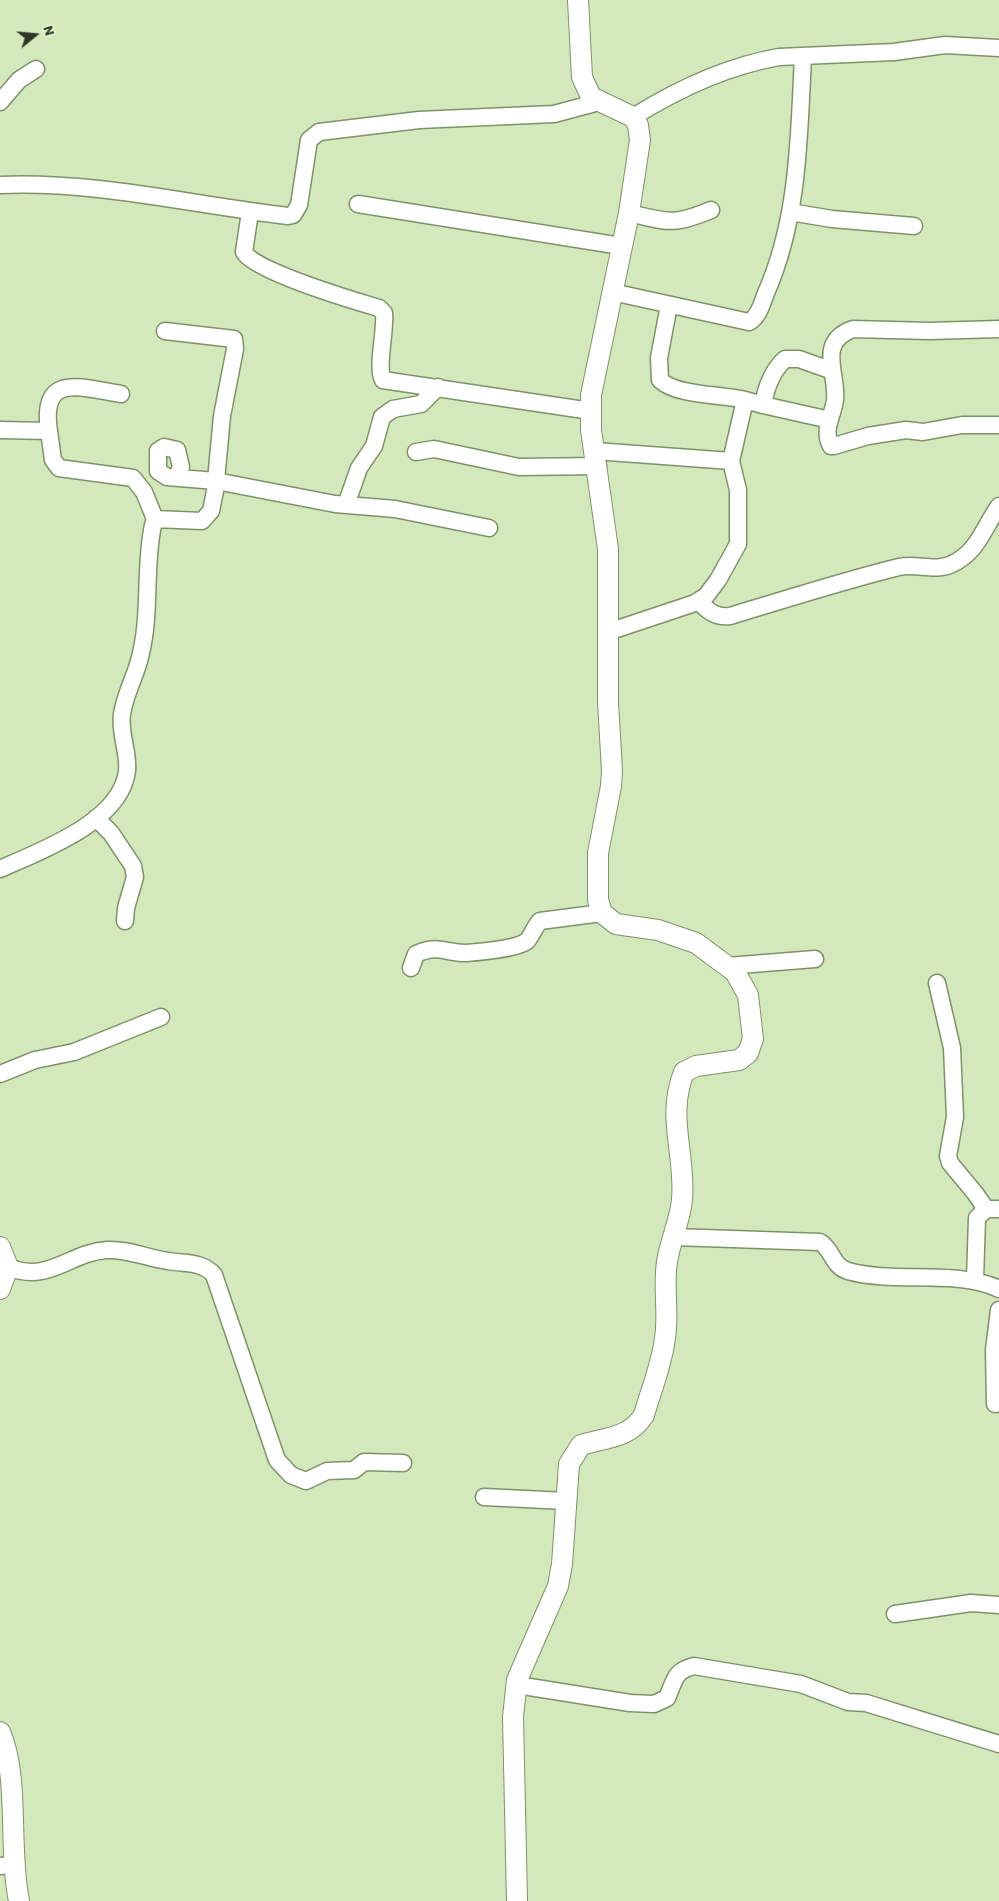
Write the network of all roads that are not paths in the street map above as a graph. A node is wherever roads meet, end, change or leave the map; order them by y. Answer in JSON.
{"nodes":[{"id":1,"x":578,"y":0,"type":"edge"},
{"id":2,"x":999,"y":48,"type":"edge"},
{"id":3,"x":804,"y":56,"type":"junction"},
{"id":4,"x":36,"y":69,"type":"dead end"},
{"id":5,"x":0,"y":102,"type":"edge"},
{"id":6,"x":599,"y":102,"type":"junction"},
{"id":7,"x":633,"y":117,"type":"junction"},
{"id":8,"x":0,"y":185,"type":"edge"},
{"id":9,"x":358,"y":204,"type":"dead end"},
{"id":10,"x":711,"y":210,"type":"dead end"},
{"id":11,"x":250,"y":212,"type":"junction"},
{"id":12,"x":790,"y":212,"type":"junction"},
{"id":13,"x":629,"y":213,"type":"junction"},
{"id":14,"x":914,"y":226,"type":"dead end"},
{"id":15,"x":621,"y":246,"type":"junction"},
{"id":16,"x":612,"y":292,"type":"junction"},
{"id":17,"x":669,"y":304,"type":"junction"},
{"id":18,"x":999,"y":329,"type":"edge"},
{"id":19,"x":165,"y":331,"type":"dead end"},
{"id":20,"x":830,"y":370,"type":"junction"},
{"id":21,"x":438,"y":387,"type":"junction"},
{"id":22,"x":121,"y":394,"type":"dead end"},
{"id":23,"x":745,"y":400,"type":"junction"},
{"id":24,"x":763,"y":405,"type":"junction"},
{"id":25,"x":591,"y":411,"type":"junction"},
{"id":26,"x":830,"y":420,"type":"junction"},
{"id":27,"x":999,"y":425,"type":"edge"},
{"id":28,"x":0,"y":430,"type":"edge"},
{"id":29,"x":49,"y":431,"type":"junction"},
{"id":30,"x":416,"y":452,"type":"dead end"},
{"id":31,"x":596,"y":459,"type":"junction"},
{"id":32,"x":731,"y":461,"type":"junction"},
{"id":33,"x":178,"y":477,"type":"dead end"},
{"id":34,"x":216,"y":481,"type":"junction"},
{"id":35,"x":346,"y":505,"type":"junction"},
{"id":36,"x":999,"y":506,"type":"edge"},
{"id":37,"x":156,"y":518,"type":"junction"},
{"id":38,"x":489,"y":528,"type":"dead end"},
{"id":39,"x":698,"y":601,"type":"junction"},
{"id":40,"x":608,"y":632,"type":"junction"},
{"id":41,"x":96,"y":818,"type":"junction"},
{"id":42,"x":0,"y":869,"type":"edge"},
{"id":43,"x":602,"y":913,"type":"junction"},
{"id":44,"x":124,"y":921,"type":"dead end"},
{"id":45,"x":814,"y":959,"type":"dead end"},
{"id":46,"x":727,"y":966,"type":"junction"},
{"id":47,"x":410,"y":968,"type":"dead end"},
{"id":48,"x":937,"y":983,"type":"dead end"},
{"id":49,"x":161,"y":1017,"type":"dead end"},
{"id":50,"x":0,"y":1074,"type":"edge"},
{"id":51,"x":992,"y":1209,"type":"edge"},
{"id":52,"x":674,"y":1237,"type":"junction"},
{"id":53,"x":0,"y":1247,"type":"edge"},
{"id":54,"x":8,"y":1267,"type":"junction"},
{"id":55,"x":975,"y":1280,"type":"junction"},
{"id":56,"x":0,"y":1289,"type":"edge"},
{"id":57,"x":999,"y":1289,"type":"edge"},
{"id":58,"x":999,"y":1310,"type":"edge"},
{"id":59,"x":995,"y":1404,"type":"dead end"},
{"id":60,"x":403,"y":1463,"type":"dead end"},
{"id":61,"x":484,"y":1497,"type":"dead end"},
{"id":62,"x":566,"y":1501,"type":"junction"},
{"id":63,"x":999,"y":1605,"type":"edge"},
{"id":64,"x":895,"y":1614,"type":"dead end"},
{"id":65,"x":517,"y":1686,"type":"junction"},
{"id":66,"x":0,"y":1732,"type":"edge"},
{"id":67,"x":999,"y":1744,"type":"edge"},
{"id":68,"x":6,"y":1865,"type":"edge"},
{"id":69,"x":19,"y":1901,"type":"edge"},
{"id":70,"x":517,"y":1901,"type":"edge"}],
"edges":[{"from":1,"to":6,"type":"street"},
{"from":2,"to":3,"type":"street"},
{"from":3,"to":7,"type":"street"},
{"from":3,"to":12,"type":"street"},
{"from":4,"to":5,"type":"street"},
{"from":6,"to":7,"type":"street"},
{"from":6,"to":11,"type":"street"},
{"from":7,"to":13,"type":"street"},
{"from":8,"to":11,"type":"street"},
{"from":9,"to":15,"type":"street"},
{"from":10,"to":13,"type":"street"},
{"from":11,"to":21,"type":"street"},
{"from":12,"to":14,"type":"street"},
{"from":12,"to":17,"type":"street"},
{"from":13,"to":15,"type":"street"},
{"from":15,"to":16,"type":"street"},
{"from":16,"to":17,"type":"street"},
{"from":16,"to":25,"type":"street"},
{"from":17,"to":23,"type":"street"},
{"from":18,"to":20,"type":"street"},
{"from":19,"to":34,"type":"street"},
{"from":20,"to":24,"type":"street"},
{"from":20,"to":26,"type":"street"},
{"from":21,"to":25,"type":"street"},
{"from":21,"to":35,"type":"street"},
{"from":22,"to":29,"type":"street"},
{"from":23,"to":24,"type":"street"},
{"from":23,"to":32,"type":"street"},
{"from":24,"to":26,"type":"street"},
{"from":25,"to":31,"type":"street"},
{"from":26,"to":27,"type":"street"},
{"from":28,"to":29,"type":"street"},
{"from":29,"to":37,"type":"street"},
{"from":30,"to":31,"type":"street"},
{"from":31,"to":32,"type":"street"},
{"from":31,"to":40,"type":"street"},
{"from":32,"to":39,"type":"street"},
{"from":33,"to":34,"type":"street"},
{"from":34,"to":35,"type":"street"},
{"from":34,"to":37,"type":"street"},
{"from":35,"to":38,"type":"street"},
{"from":36,"to":39,"type":"street"},
{"from":37,"to":41,"type":"street"},
{"from":39,"to":40,"type":"street"},
{"from":40,"to":43,"type":"street"},
{"from":41,"to":42,"type":"street"},
{"from":41,"to":44,"type":"street"},
{"from":43,"to":46,"type":"street"},
{"from":43,"to":47,"type":"street"},
{"from":45,"to":46,"type":"street"},
{"from":46,"to":52,"type":"street"},
{"from":48,"to":51,"type":"street"},
{"from":49,"to":50,"type":"street"},
{"from":51,"to":55,"type":"street"},
{"from":52,"to":55,"type":"street"},
{"from":52,"to":62,"type":"street"},
{"from":53,"to":54,"type":"street"},
{"from":54,"to":56,"type":"street"},
{"from":54,"to":60,"type":"street"},
{"from":55,"to":57,"type":"street"},
{"from":58,"to":59,"type":"street"},
{"from":61,"to":62,"type":"street"},
{"from":62,"to":65,"type":"street"},
{"from":63,"to":64,"type":"street"},
{"from":65,"to":67,"type":"street"},
{"from":65,"to":70,"type":"street"},
{"from":66,"to":68,"type":"street"},
{"from":68,"to":69,"type":"street"}]}
